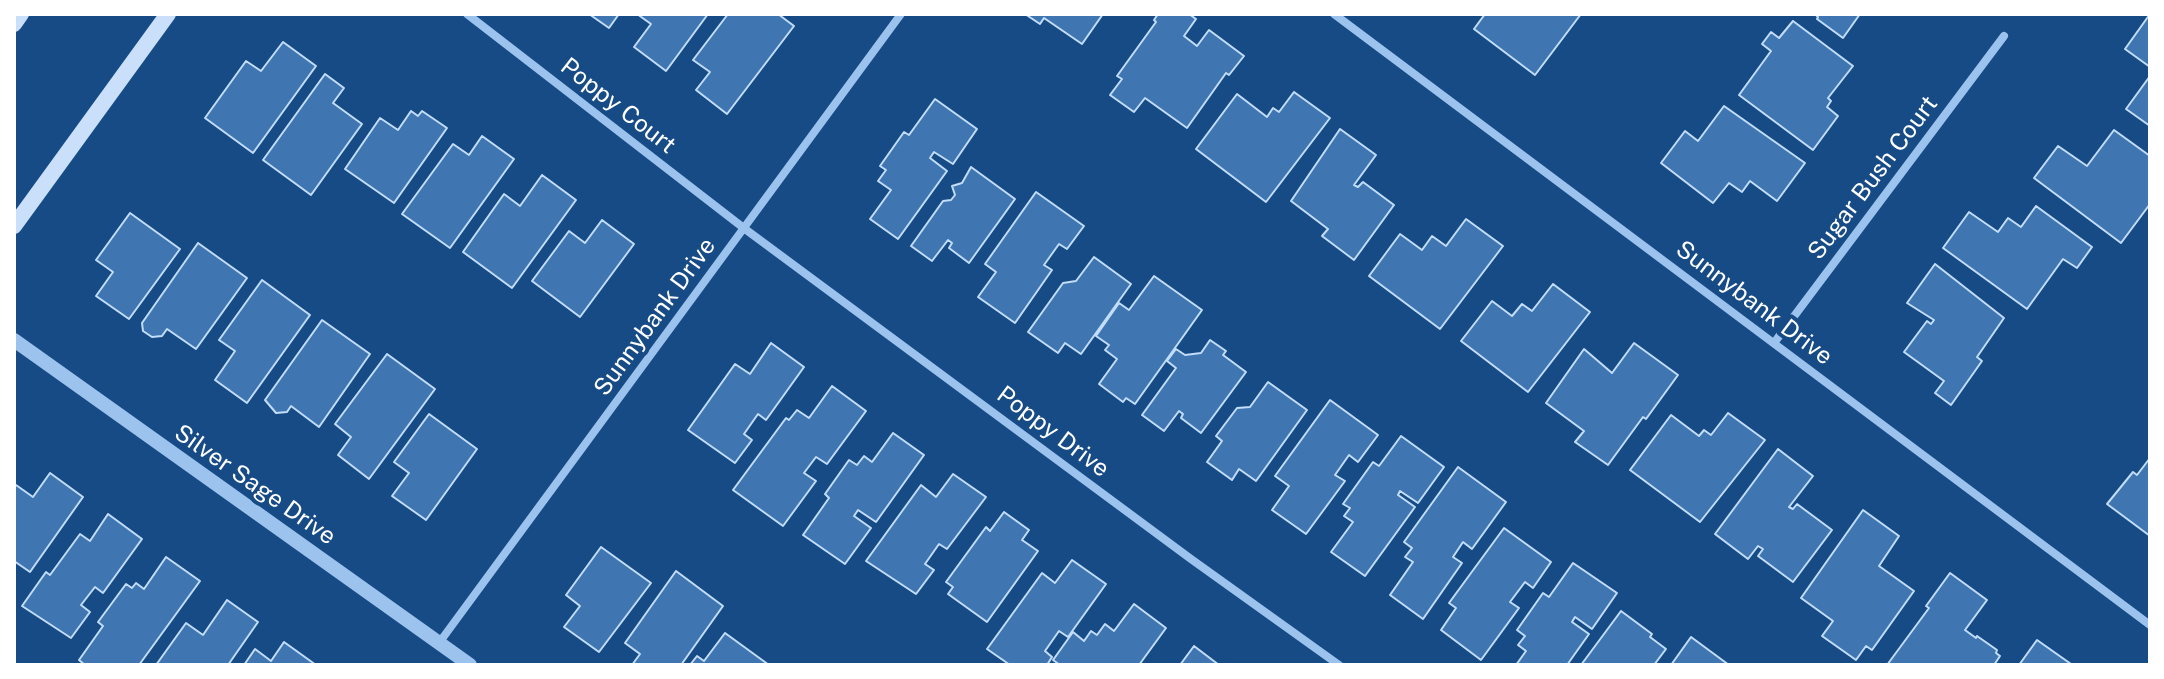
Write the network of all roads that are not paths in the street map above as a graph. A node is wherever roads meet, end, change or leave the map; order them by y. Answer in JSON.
{"nodes":[{"id":1,"x":21,"y":14,"type":"edge"},
{"id":2,"x":168,"y":14,"type":"edge"},
{"id":3,"x":467,"y":14,"type":"edge"},
{"id":4,"x":901,"y":14,"type":"edge"},
{"id":5,"x":1334,"y":14,"type":"edge"},
{"id":6,"x":1346,"y":18,"type":"edge"},
{"id":7,"x":14,"y":24,"type":"edge"},
{"id":8,"x":2004,"y":36,"type":"dead end"},
{"id":9,"x":14,"y":226,"type":"edge"},
{"id":10,"x":745,"y":229,"type":"junction"},
{"id":11,"x":14,"y":340,"type":"edge"},
{"id":12,"x":1774,"y":343,"type":"junction"},
{"id":13,"x":2150,"y":625,"type":"edge"},
{"id":14,"x":439,"y":643,"type":"junction"},
{"id":15,"x":470,"y":665,"type":"edge"},
{"id":16,"x":1339,"y":665,"type":"edge"}],
"edges":[{"from":1,"to":7,"type":"main road"},
{"from":2,"to":9,"type":"main road"},
{"from":3,"to":10,"type":"street","name":"Poppy Court"},
{"from":4,"to":10,"type":"street","name":"Sunnybank Drive"},
{"from":5,"to":6,"type":"street","name":"Sunnybank Drive"},
{"from":6,"to":12,"type":"street","name":"Sunnybank Drive"},
{"from":8,"to":12,"type":"street","name":"Sugar Bush Court"},
{"from":10,"to":14,"type":"street","name":"Sunnybank Drive"},
{"from":10,"to":16,"type":"street","name":"Poppy Drive"},
{"from":11,"to":14,"type":"street","name":"Silver Sage Drive"},
{"from":12,"to":13,"type":"street","name":"Sunnybank Drive"},
{"from":14,"to":15,"type":"street","name":"Silver Sage Drive"}]}
